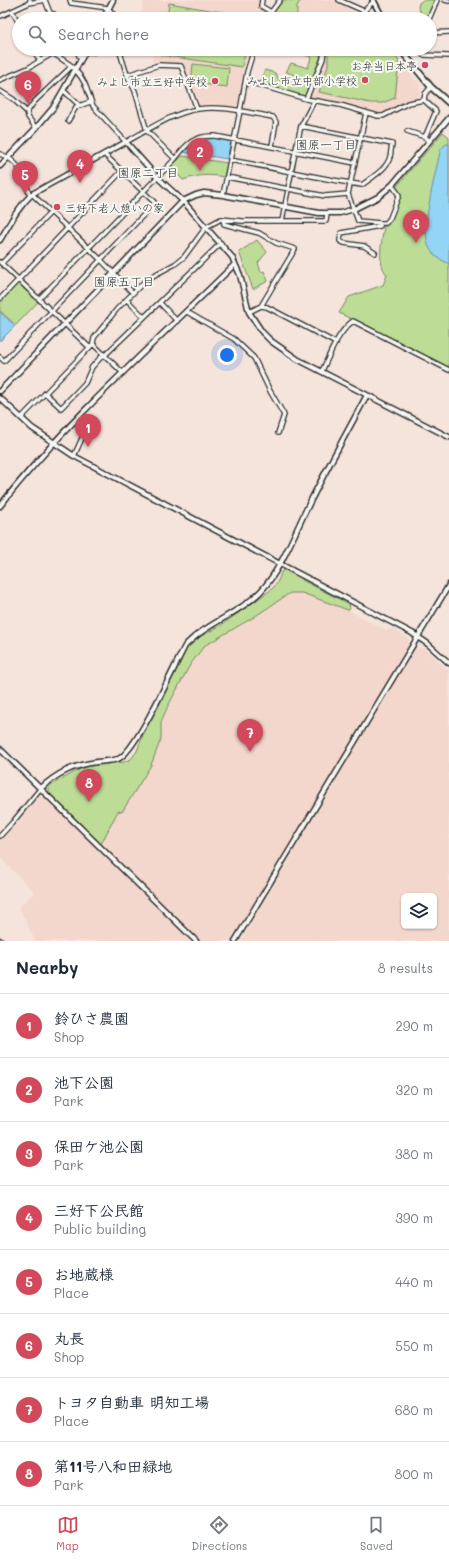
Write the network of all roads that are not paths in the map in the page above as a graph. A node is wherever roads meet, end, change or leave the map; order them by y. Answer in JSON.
{"nodes":[{"id":1,"x":45,"y":0,"type":"edge"},
{"id":2,"x":70,"y":0,"type":"edge"},
{"id":3,"x":80,"y":0,"type":"edge"},
{"id":4,"x":112,"y":0,"type":"edge"},
{"id":5,"x":262,"y":0,"type":"edge"},
{"id":6,"x":280,"y":0,"type":"edge"},
{"id":7,"x":339,"y":0,"type":"edge"},
{"id":8,"x":437,"y":0,"type":"edge"},
{"id":9,"x":445,"y":0,"type":"edge"},
{"id":10,"x":29,"y":1,"type":"edge"},
{"id":11,"x":374,"y":1,"type":"edge"},
{"id":12,"x":449,"y":1,"type":"edge"},
{"id":13,"x":79,"y":5,"type":"junction"},
{"id":14,"x":108,"y":8,"type":"junction"},
{"id":15,"x":12,"y":11,"type":"joint"},
{"id":16,"x":50,"y":12,"type":"edge"},
{"id":17,"x":106,"y":12,"type":"edge"},
{"id":18,"x":110,"y":12,"type":"edge"},
{"id":19,"x":271,"y":12,"type":"joint"},
{"id":20,"x":380,"y":12,"type":"edge"},
{"id":21,"x":432,"y":12,"type":"edge"},
{"id":22,"x":1,"y":16,"type":"dead end"},
{"id":23,"x":449,"y":28,"type":"edge"},
{"id":24,"x":448,"y":32,"type":"edge"},
{"id":25,"x":437,"y":33,"type":"edge"},
{"id":26,"x":37,"y":56,"type":"edge"},
{"id":27,"x":49,"y":56,"type":"edge"},
{"id":28,"x":56,"y":56,"type":"edge"},
{"id":29,"x":79,"y":56,"type":"edge"},
{"id":30,"x":121,"y":56,"type":"edge"},
{"id":31,"x":252,"y":56,"type":"edge"},
{"id":32,"x":323,"y":56,"type":"edge"},
{"id":33,"x":406,"y":56,"type":"edge"},
{"id":34,"x":437,"y":56,"type":"edge"},
{"id":35,"x":449,"y":56,"type":"edge"},
{"id":36,"x":82,"y":58,"type":"joint"},
{"id":37,"x":40,"y":61,"type":"junction"},
{"id":38,"x":72,"y":66,"type":"junction"},
{"id":39,"x":75,"y":71,"type":"junction"},
{"id":40,"x":127,"y":75,"type":"junction"},
{"id":41,"x":0,"y":80,"type":"edge"},
{"id":42,"x":57,"y":81,"type":"junction"},
{"id":43,"x":246,"y":81,"type":"junction"},
{"id":44,"x":432,"y":87,"type":"junction"},
{"id":45,"x":65,"y":90,"type":"junction"},
{"id":46,"x":0,"y":91,"type":"edge"},
{"id":47,"x":306,"y":99,"type":"junction"},
{"id":48,"x":424,"y":100,"type":"junction"},
{"id":49,"x":314,"y":101,"type":"junction"},
{"id":50,"x":90,"y":102,"type":"junction"},
{"id":51,"x":449,"y":103,"type":"edge"},
{"id":52,"x":80,"y":105,"type":"junction"},
{"id":53,"x":197,"y":109,"type":"junction"},
{"id":54,"x":240,"y":111,"type":"junction"},
{"id":55,"x":27,"y":112,"type":"junction"},
{"id":56,"x":366,"y":113,"type":"junction"},
{"id":57,"x":449,"y":118,"type":"edge"},
{"id":58,"x":68,"y":121,"type":"dead end"},
{"id":59,"x":301,"y":126,"type":"junction"},
{"id":60,"x":36,"y":128,"type":"junction"},
{"id":61,"x":147,"y":131,"type":"junction"},
{"id":62,"x":407,"y":131,"type":"dead end"},
{"id":63,"x":360,"y":137,"type":"junction"},
{"id":64,"x":425,"y":137,"type":"junction"},
{"id":65,"x":234,"y":139,"type":"junction"},
{"id":66,"x":429,"y":140,"type":"junction"},
{"id":67,"x":126,"y":142,"type":"junction"},
{"id":68,"x":272,"y":146,"type":"junction"},
{"id":69,"x":295,"y":151,"type":"junction"},
{"id":70,"x":0,"y":154,"type":"edge"},
{"id":71,"x":104,"y":154,"type":"junction"},
{"id":72,"x":8,"y":157,"type":"junction"},
{"id":73,"x":174,"y":159,"type":"junction"},
{"id":74,"x":230,"y":160,"type":"junction"},
{"id":75,"x":355,"y":162,"type":"junction"},
{"id":76,"x":0,"y":166,"type":"edge"},
{"id":77,"x":122,"y":171,"type":"junction"},
{"id":78,"x":291,"y":172,"type":"junction"},
{"id":79,"x":157,"y":177,"type":"junction"},
{"id":80,"x":226,"y":177,"type":"junction"},
{"id":81,"x":351,"y":183,"type":"junction"},
{"id":82,"x":392,"y":185,"type":"junction"},
{"id":83,"x":287,"y":189,"type":"junction"},
{"id":84,"x":142,"y":191,"type":"junction"},
{"id":85,"x":348,"y":194,"type":"junction"},
{"id":86,"x":31,"y":195,"type":"junction"},
{"id":87,"x":223,"y":195,"type":"junction"},
{"id":88,"x":182,"y":201,"type":"junction"},
{"id":89,"x":284,"y":206,"type":"junction"},
{"id":90,"x":354,"y":209,"type":"junction"},
{"id":91,"x":50,"y":212,"type":"junction"},
{"id":92,"x":327,"y":214,"type":"junction"},
{"id":93,"x":223,"y":219,"type":"junction"},
{"id":94,"x":282,"y":221,"type":"junction"},
{"id":95,"x":380,"y":223,"type":"junction"},
{"id":96,"x":206,"y":227,"type":"junction"},
{"id":97,"x":67,"y":228,"type":"junction"},
{"id":98,"x":0,"y":240,"type":"edge"},
{"id":99,"x":221,"y":243,"type":"junction"},
{"id":100,"x":88,"y":248,"type":"junction"},
{"id":101,"x":375,"y":252,"type":"dead end"},
{"id":102,"x":101,"y":260,"type":"junction"},
{"id":103,"x":1,"y":262,"type":"edge"},
{"id":104,"x":235,"y":264,"type":"junction"},
{"id":105,"x":113,"y":273,"type":"junction"},
{"id":106,"x":18,"y":280,"type":"junction"},
{"id":107,"x":133,"y":293,"type":"junction"},
{"id":108,"x":0,"y":299,"type":"edge"},
{"id":109,"x":39,"y":299,"type":"junction"},
{"id":110,"x":127,"y":300,"type":"junction"},
{"id":111,"x":160,"y":303,"type":"junction"},
{"id":112,"x":261,"y":306,"type":"junction"},
{"id":113,"x":51,"y":311,"type":"junction"},
{"id":114,"x":187,"y":312,"type":"junction"},
{"id":115,"x":249,"y":312,"type":"junction"},
{"id":116,"x":144,"y":317,"type":"junction"},
{"id":117,"x":177,"y":321,"type":"junction"},
{"id":118,"x":64,"y":323,"type":"junction"},
{"id":119,"x":336,"y":343,"type":"junction"},
{"id":120,"x":91,"y":346,"type":"junction"},
{"id":121,"x":104,"y":355,"type":"junction"},
{"id":122,"x":0,"y":357,"type":"edge"},
{"id":123,"x":449,"y":370,"type":"edge"},
{"id":124,"x":322,"y":371,"type":"junction"},
{"id":125,"x":123,"y":373,"type":"junction"},
{"id":126,"x":0,"y":391,"type":"edge"},
{"id":127,"x":45,"y":393,"type":"junction"},
{"id":128,"x":367,"y":395,"type":"junction"},
{"id":129,"x":0,"y":398,"type":"edge"},
{"id":130,"x":21,"y":418,"type":"junction"},
{"id":131,"x":77,"y":419,"type":"junction"},
{"id":132,"x":278,"y":433,"type":"dead end"},
{"id":133,"x":449,"y":437,"type":"edge"},
{"id":134,"x":53,"y":444,"type":"junction"},
{"id":135,"x":74,"y":456,"type":"junction"},
{"id":136,"x":0,"y":506,"type":"edge"},
{"id":137,"x":280,"y":563,"type":"junction"},
{"id":138,"x":449,"y":585,"type":"edge"},
{"id":139,"x":419,"y":637,"type":"junction"},
{"id":140,"x":449,"y":663,"type":"edge"},
{"id":141,"x":0,"y":749,"type":"edge"},
{"id":142,"x":40,"y":789,"type":"junction"},
{"id":143,"x":0,"y":836,"type":"edge"},
{"id":144,"x":196,"y":941,"type":"edge"},
{"id":145,"x":236,"y":941,"type":"edge"}],
"edges":[{"from":1,"to":10,"type":"street"},
{"from":1,"to":16,"type":"street"},
{"from":2,"to":13,"type":"street"},
{"from":3,"to":13,"type":"street"},
{"from":4,"to":14,"type":"street"},
{"from":5,"to":19,"type":"street"},
{"from":6,"to":19,"type":"street"},
{"from":7,"to":11,"type":"street"},
{"from":8,"to":21,"type":"street"},
{"from":9,"to":12,"type":"street"},
{"from":10,"to":15,"type":"street"},
{"from":11,"to":20,"type":"main road"},
{"from":13,"to":14,"type":"street"},
{"from":14,"to":17,"type":"street"},
{"from":14,"to":18,"type":"street"},
{"from":15,"to":22,"type":"street"},
{"from":23,"to":24,"type":"street"},
{"from":24,"to":25,"type":"street"},
{"from":26,"to":37,"type":"street"},
{"from":27,"to":37,"type":"street"},
{"from":28,"to":38,"type":"street"},
{"from":29,"to":36,"type":"street"},
{"from":30,"to":40,"type":"street"},
{"from":31,"to":43,"type":"street"},
{"from":32,"to":47,"type":"street"},
{"from":33,"to":44,"type":"main road"},
{"from":34,"to":35,"type":"street"},
{"from":36,"to":39,"type":"street"},
{"from":37,"to":41,"type":"street"},
{"from":38,"to":39,"type":"street"},
{"from":38,"to":42,"type":"street"},
{"from":39,"to":45,"type":"street"},
{"from":39,"to":50,"type":"street"},
{"from":40,"to":53,"type":"street"},
{"from":40,"to":61,"type":"street"},
{"from":42,"to":45,"type":"street"},
{"from":42,"to":55,"type":"street"},
{"from":43,"to":47,"type":"street"},
{"from":43,"to":54,"type":"street"},
{"from":44,"to":48,"type":"street"},
{"from":44,"to":51,"type":"main road"},
{"from":45,"to":52,"type":"street"},
{"from":45,"to":60,"type":"street"},
{"from":46,"to":55,"type":"street"},
{"from":47,"to":49,"type":"street"},
{"from":48,"to":56,"type":"street"},
{"from":48,"to":64,"type":"street"},
{"from":49,"to":56,"type":"street"},
{"from":49,"to":59,"type":"street"},
{"from":50,"to":52,"type":"street"},
{"from":50,"to":67,"type":"street"},
{"from":52,"to":58,"type":"street"},
{"from":53,"to":54,"type":"street"},
{"from":53,"to":61,"type":"street"},
{"from":54,"to":65,"type":"street"},
{"from":54,"to":68,"type":"street"},
{"from":55,"to":60,"type":"street"},
{"from":56,"to":63,"type":"street"},
{"from":57,"to":66,"type":"street"},
{"from":59,"to":63,"type":"street"},
{"from":59,"to":69,"type":"street"},
{"from":60,"to":72,"type":"street"},
{"from":61,"to":67,"type":"street"},
{"from":61,"to":73,"type":"street"},
{"from":62,"to":64,"type":"street"},
{"from":63,"to":75,"type":"street"},
{"from":63,"to":81,"type":"street"},
{"from":64,"to":66,"type":"street"},
{"from":65,"to":68,"type":"street"},
{"from":65,"to":73,"type":"street"},
{"from":65,"to":74,"type":"street"},
{"from":66,"to":82,"type":"street"},
{"from":67,"to":71,"type":"street"},
{"from":67,"to":79,"type":"street"},
{"from":68,"to":69,"type":"street"},
{"from":69,"to":75,"type":"street"},
{"from":69,"to":78,"type":"street"},
{"from":70,"to":72,"type":"street"},
{"from":71,"to":77,"type":"street"},
{"from":71,"to":86,"type":"street"},
{"from":72,"to":76,"type":"street"},
{"from":72,"to":86,"type":"street"},
{"from":73,"to":79,"type":"street"},
{"from":74,"to":78,"type":"street"},
{"from":74,"to":80,"type":"street"},
{"from":75,"to":81,"type":"street"},
{"from":77,"to":84,"type":"street"},
{"from":77,"to":97,"type":"street"},
{"from":78,"to":81,"type":"street"},
{"from":78,"to":83,"type":"street"},
{"from":79,"to":84,"type":"street"},
{"from":79,"to":88,"type":"street"},
{"from":80,"to":83,"type":"street"},
{"from":80,"to":87,"type":"street"},
{"from":81,"to":85,"type":"street"},
{"from":82,"to":90,"type":"street"},
{"from":82,"to":95,"type":"street"},
{"from":83,"to":85,"type":"street"},
{"from":83,"to":89,"type":"street"},
{"from":84,"to":100,"type":"street"},
{"from":84,"to":102,"type":"street"},
{"from":85,"to":90,"type":"street"},
{"from":86,"to":91,"type":"street"},
{"from":86,"to":98,"type":"street"},
{"from":87,"to":88,"type":"street"},
{"from":87,"to":89,"type":"street"},
{"from":88,"to":96,"type":"street"},
{"from":88,"to":105,"type":"street"},
{"from":89,"to":92,"type":"street"},
{"from":89,"to":94,"type":"street"},
{"from":90,"to":92,"type":"street"},
{"from":90,"to":95,"type":"street"},
{"from":91,"to":97,"type":"street"},
{"from":91,"to":103,"type":"street"},
{"from":92,"to":94,"type":"street"},
{"from":93,"to":94,"type":"street"},
{"from":93,"to":96,"type":"street"},
{"from":93,"to":112,"type":"street"},
{"from":95,"to":101,"type":"street"},
{"from":96,"to":99,"type":"street"},
{"from":96,"to":107,"type":"street"},
{"from":97,"to":100,"type":"street"},
{"from":97,"to":106,"type":"street"},
{"from":99,"to":104,"type":"street"},
{"from":99,"to":111,"type":"street"},
{"from":100,"to":102,"type":"street"},
{"from":100,"to":109,"type":"street"},
{"from":102,"to":105,"type":"street"},
{"from":102,"to":113,"type":"street"},
{"from":103,"to":106,"type":"street"},
{"from":104,"to":114,"type":"street"},
{"from":104,"to":115,"type":"street"},
{"from":105,"to":107,"type":"street"},
{"from":105,"to":118,"type":"street"},
{"from":106,"to":108,"type":"street"},
{"from":106,"to":109,"type":"street"},
{"from":107,"to":110,"type":"street"},
{"from":109,"to":113,"type":"street"},
{"from":110,"to":116,"type":"street"},
{"from":110,"to":120,"type":"street"},
{"from":111,"to":116,"type":"street"},
{"from":111,"to":117,"type":"street"},
{"from":112,"to":115,"type":"street"},
{"from":112,"to":119,"type":"street"},
{"from":113,"to":118,"type":"street"},
{"from":113,"to":122,"type":"street"},
{"from":114,"to":117,"type":"street"},
{"from":114,"to":132,"type":"street"},
{"from":115,"to":124,"type":"street"},
{"from":116,"to":121,"type":"street"},
{"from":117,"to":125,"type":"street"},
{"from":118,"to":120,"type":"street"},
{"from":118,"to":126,"type":"street"},
{"from":119,"to":123,"type":"street"},
{"from":119,"to":124,"type":"street"},
{"from":120,"to":121,"type":"street"},
{"from":120,"to":127,"type":"street"},
{"from":121,"to":125,"type":"street"},
{"from":121,"to":127,"type":"street"},
{"from":124,"to":128,"type":"street"},
{"from":125,"to":131,"type":"street"},
{"from":127,"to":130,"type":"street"},
{"from":128,"to":133,"type":"street"},
{"from":128,"to":137,"type":"street"},
{"from":129,"to":130,"type":"street"},
{"from":130,"to":134,"type":"street"},
{"from":131,"to":134,"type":"street"},
{"from":131,"to":135,"type":"street"},
{"from":134,"to":135,"type":"street"},
{"from":134,"to":136,"type":"street"},
{"from":135,"to":137,"type":"street"},
{"from":137,"to":139,"type":"street"},
{"from":137,"to":142,"type":"street"},
{"from":138,"to":139,"type":"street"},
{"from":139,"to":140,"type":"street"},
{"from":139,"to":145,"type":"street"},
{"from":141,"to":142,"type":"street"},
{"from":142,"to":143,"type":"street"},
{"from":142,"to":144,"type":"street"}]}
